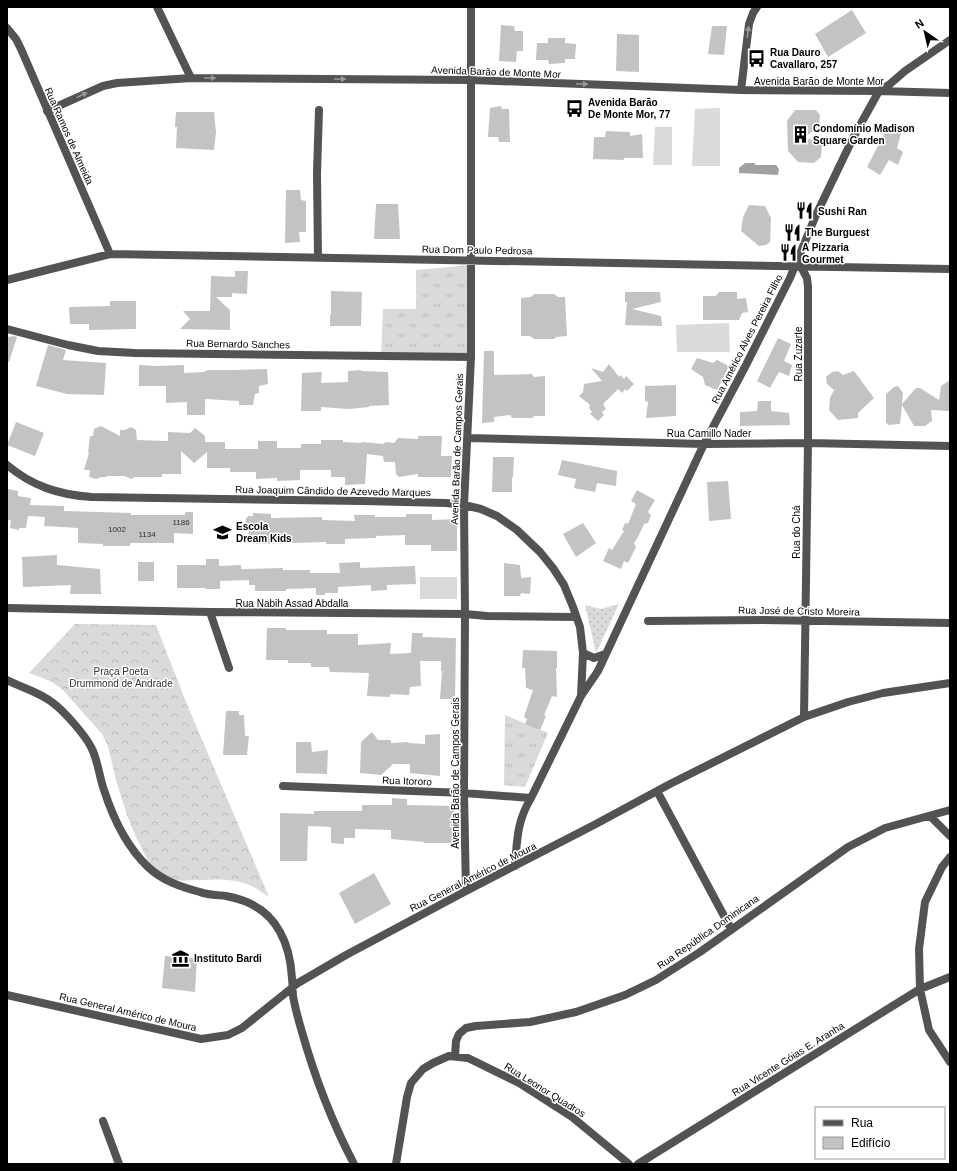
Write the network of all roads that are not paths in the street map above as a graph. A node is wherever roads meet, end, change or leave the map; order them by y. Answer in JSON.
{"nodes":[{"id":1,"x":157,"y":7,"type":"edge"},
{"id":2,"x":471,"y":7,"type":"edge"},
{"id":3,"x":757,"y":7,"type":"edge"},
{"id":4,"x":7,"y":28,"type":"edge"},
{"id":5,"x":950,"y":40,"type":"edge"},
{"id":6,"x":191,"y":78,"type":"junction"},
{"id":7,"x":471,"y":80,"type":"junction"},
{"id":8,"x":741,"y":90,"type":"junction"},
{"id":9,"x":879,"y":91,"type":"junction"},
{"id":10,"x":950,"y":93,"type":"edge"},
{"id":11,"x":319,"y":110,"type":"dead end"},
{"id":12,"x":47,"y":111,"type":"junction"},
{"id":13,"x":110,"y":254,"type":"junction"},
{"id":14,"x":318,"y":257,"type":"junction"},
{"id":15,"x":471,"y":260,"type":"junction"},
{"id":16,"x":798,"y":267,"type":"junction"},
{"id":17,"x":950,"y":269,"type":"edge"},
{"id":18,"x":7,"y":280,"type":"edge"},
{"id":19,"x":7,"y":329,"type":"edge"},
{"id":20,"x":471,"y":357,"type":"junction"},
{"id":21,"x":468,"y":438,"type":"junction"},
{"id":22,"x":808,"y":443,"type":"junction"},
{"id":23,"x":704,"y":444,"type":"junction"},
{"id":24,"x":950,"y":446,"type":"edge"},
{"id":25,"x":7,"y":465,"type":"edge"},
{"id":26,"x":464,"y":505,"type":"junction"},
{"id":27,"x":7,"y":608,"type":"edge"},
{"id":28,"x":210,"y":612,"type":"junction"},
{"id":29,"x":465,"y":614,"type":"junction"},
{"id":30,"x":576,"y":617,"type":"junction"},
{"id":31,"x":648,"y":621,"type":"dead end"},
{"id":32,"x":805,"y":621,"type":"junction"},
{"id":33,"x":950,"y":623,"type":"edge"},
{"id":34,"x":583,"y":653,"type":"junction"},
{"id":35,"x":605,"y":654,"type":"junction"},
{"id":36,"x":229,"y":668,"type":"dead end"},
{"id":37,"x":7,"y":680,"type":"edge"},
{"id":38,"x":950,"y":683,"type":"edge"},
{"id":39,"x":581,"y":696,"type":"junction"},
{"id":40,"x":804,"y":717,"type":"junction"},
{"id":41,"x":283,"y":786,"type":"dead end"},
{"id":42,"x":657,"y":791,"type":"junction"},
{"id":43,"x":464,"y":793,"type":"junction"},
{"id":44,"x":531,"y":798,"type":"junction"},
{"id":45,"x":950,"y":810,"type":"edge"},
{"id":46,"x":930,"y":816,"type":"junction"},
{"id":47,"x":950,"y":836,"type":"edge"},
{"id":48,"x":950,"y":857,"type":"edge"},
{"id":49,"x":515,"y":866,"type":"junction"},
{"id":50,"x":466,"y":891,"type":"junction"},
{"id":51,"x":731,"y":929,"type":"junction"},
{"id":52,"x":950,"y":977,"type":"edge"},
{"id":53,"x":293,"y":988,"type":"junction"},
{"id":54,"x":920,"y":989,"type":"junction"},
{"id":55,"x":7,"y":995,"type":"edge"},
{"id":56,"x":455,"y":1056,"type":"junction"},
{"id":57,"x":950,"y":1062,"type":"edge"},
{"id":58,"x":103,"y":1121,"type":"dead end"},
{"id":59,"x":119,"y":1164,"type":"edge"},
{"id":60,"x":354,"y":1164,"type":"edge"},
{"id":61,"x":396,"y":1164,"type":"edge"},
{"id":62,"x":629,"y":1164,"type":"edge"},
{"id":63,"x":638,"y":1164,"type":"edge"}],
"edges":[{"from":1,"to":6,"type":"street"},
{"from":2,"to":7,"type":"street","name":"Avenida Barão de Campos Gerais"},
{"from":8,"to":3,"type":"street","one_way":true},
{"from":4,"to":12,"type":"street","name":"Rua Ramos de Almeida"},
{"from":5,"to":9,"type":"street","name":"Rua Américo Alves Pereira Filho"},
{"from":6,"to":7,"type":"street","name":"Avenida Barão de Monte Mor","one_way":true},
{"from":12,"to":6,"type":"street","name":"Avenida Barão de Monte Mor","one_way":true},
{"from":7,"to":8,"type":"street","name":"Avenida Barão de Monte Mor","one_way":true},
{"from":7,"to":15,"type":"street","name":"Avenida Barão de Campos Gerais"},
{"from":8,"to":9,"type":"street","name":"Avenida Barão de Monte Mor"},
{"from":9,"to":10,"type":"street","name":"Avenida Barão de Monte Mor"},
{"from":9,"to":16,"type":"street","name":"Rua Américo Alves Pereira Filho"},
{"from":11,"to":14,"type":"street"},
{"from":12,"to":13,"type":"street","name":"Rua Ramos de Almeida"},
{"from":13,"to":14,"type":"street","name":"Rua Dom Paulo Pedrosa"},
{"from":13,"to":18,"type":"street","name":"Rua Dom Paulo Pedrosa"},
{"from":14,"to":15,"type":"street","name":"Rua Dom Paulo Pedrosa"},
{"from":15,"to":16,"type":"street","name":"Rua Dom Paulo Pedrosa"},
{"from":15,"to":20,"type":"street","name":"Avenida Barão de Campos Gerais"},
{"from":16,"to":17,"type":"street","name":"Rua Dom Paulo Pedrosa"},
{"from":16,"to":22,"type":"street","name":"Rua Zuzarte"},
{"from":16,"to":23,"type":"street","name":"Rua Américo Alves Pereira Filho"},
{"from":19,"to":20,"type":"street","name":"Rua Bernardo Sanches"},
{"from":20,"to":21,"type":"street","name":"Avenida Barão de Campos Gerais"},
{"from":21,"to":23,"type":"street","name":"Rua Camillo Nader"},
{"from":21,"to":26,"type":"street","name":"Avenida Barão de Campos Gerais"},
{"from":22,"to":23,"type":"street","name":"Rua Camillo Nader"},
{"from":22,"to":24,"type":"street","name":"Rua Camillo Nader"},
{"from":22,"to":32,"type":"street","name":"Rua do Chá"},
{"from":23,"to":35,"type":"street","name":"Rua Américo Alves Pereira Filho"},
{"from":25,"to":26,"type":"street","name":"Rua Joaquim Cândido de Azevedo Marques"},
{"from":26,"to":29,"type":"street","name":"Avenida Barão de Campos Gerais"},
{"from":26,"to":30,"type":"street","name":"Rua Joaquim Cândido de Azevedo Marques"},
{"from":27,"to":28,"type":"street","name":"Rua Nabih Assad Abdalla"},
{"from":28,"to":29,"type":"street","name":"Rua Nabih Assad Abdalla"},
{"from":28,"to":36,"type":"street"},
{"from":29,"to":30,"type":"street","name":"Rua Nabih Assad Abdalla"},
{"from":29,"to":43,"type":"street","name":"Avenida Barão de Campos Gerais"},
{"from":30,"to":34,"type":"street","name":"Rua Joaquim Cândido de Azevedo Marques"},
{"from":31,"to":32,"type":"street","name":"Rua José de Cristo Moreira"},
{"from":32,"to":33,"type":"street","name":"Rua José de Cristo Moreira"},
{"from":32,"to":40,"type":"street","name":"Rua do Chá"},
{"from":34,"to":35,"type":"street"},
{"from":34,"to":39,"type":"street","name":"Rua Joaquim Cândido de Azevedo Marques"},
{"from":35,"to":39,"type":"street","name":"Rua Joaquim Cândido de Azevedo Marques"},
{"from":37,"to":53,"type":"street"},
{"from":38,"to":40,"type":"street","name":"Rua General Américo de Moura"},
{"from":39,"to":44,"type":"street","name":"Rua Joaquim Cândido de Azevedo Marques"},
{"from":40,"to":42,"type":"street","name":"Rua General Américo de Moura"},
{"from":41,"to":43,"type":"street","name":"Rua Itororo"},
{"from":42,"to":49,"type":"street","name":"Rua General Américo de Moura"},
{"from":42,"to":51,"type":"street"},
{"from":43,"to":44,"type":"street","name":"Rua Itororo"},
{"from":43,"to":50,"type":"street","name":"Avenida Barão de Campos Gerais"},
{"from":44,"to":49,"type":"street","name":"Rua Joaquim Cândido de Azevedo Marques"},
{"from":45,"to":46,"type":"street","name":"Rua República Dominicana"},
{"from":46,"to":47,"type":"street"},
{"from":46,"to":51,"type":"street","name":"Rua República Dominicana"},
{"from":48,"to":54,"type":"street"},
{"from":49,"to":50,"type":"street","name":"Rua General Américo de Moura"},
{"from":50,"to":53,"type":"street","name":"Rua General Américo de Moura"},
{"from":51,"to":56,"type":"street","name":"Rua República Dominicana"},
{"from":52,"to":54,"type":"street","name":"Rua Vicente Góias E. Aranha"},
{"from":53,"to":55,"type":"street","name":"Rua General Américo de Moura"},
{"from":53,"to":60,"type":"street"},
{"from":54,"to":57,"type":"street"},
{"from":54,"to":63,"type":"street","name":"Rua Vicente Góias E. Aranha"},
{"from":56,"to":61,"type":"street"},
{"from":56,"to":62,"type":"street","name":"Rua Leonor Quadros"},
{"from":58,"to":59,"type":"street"}]}
